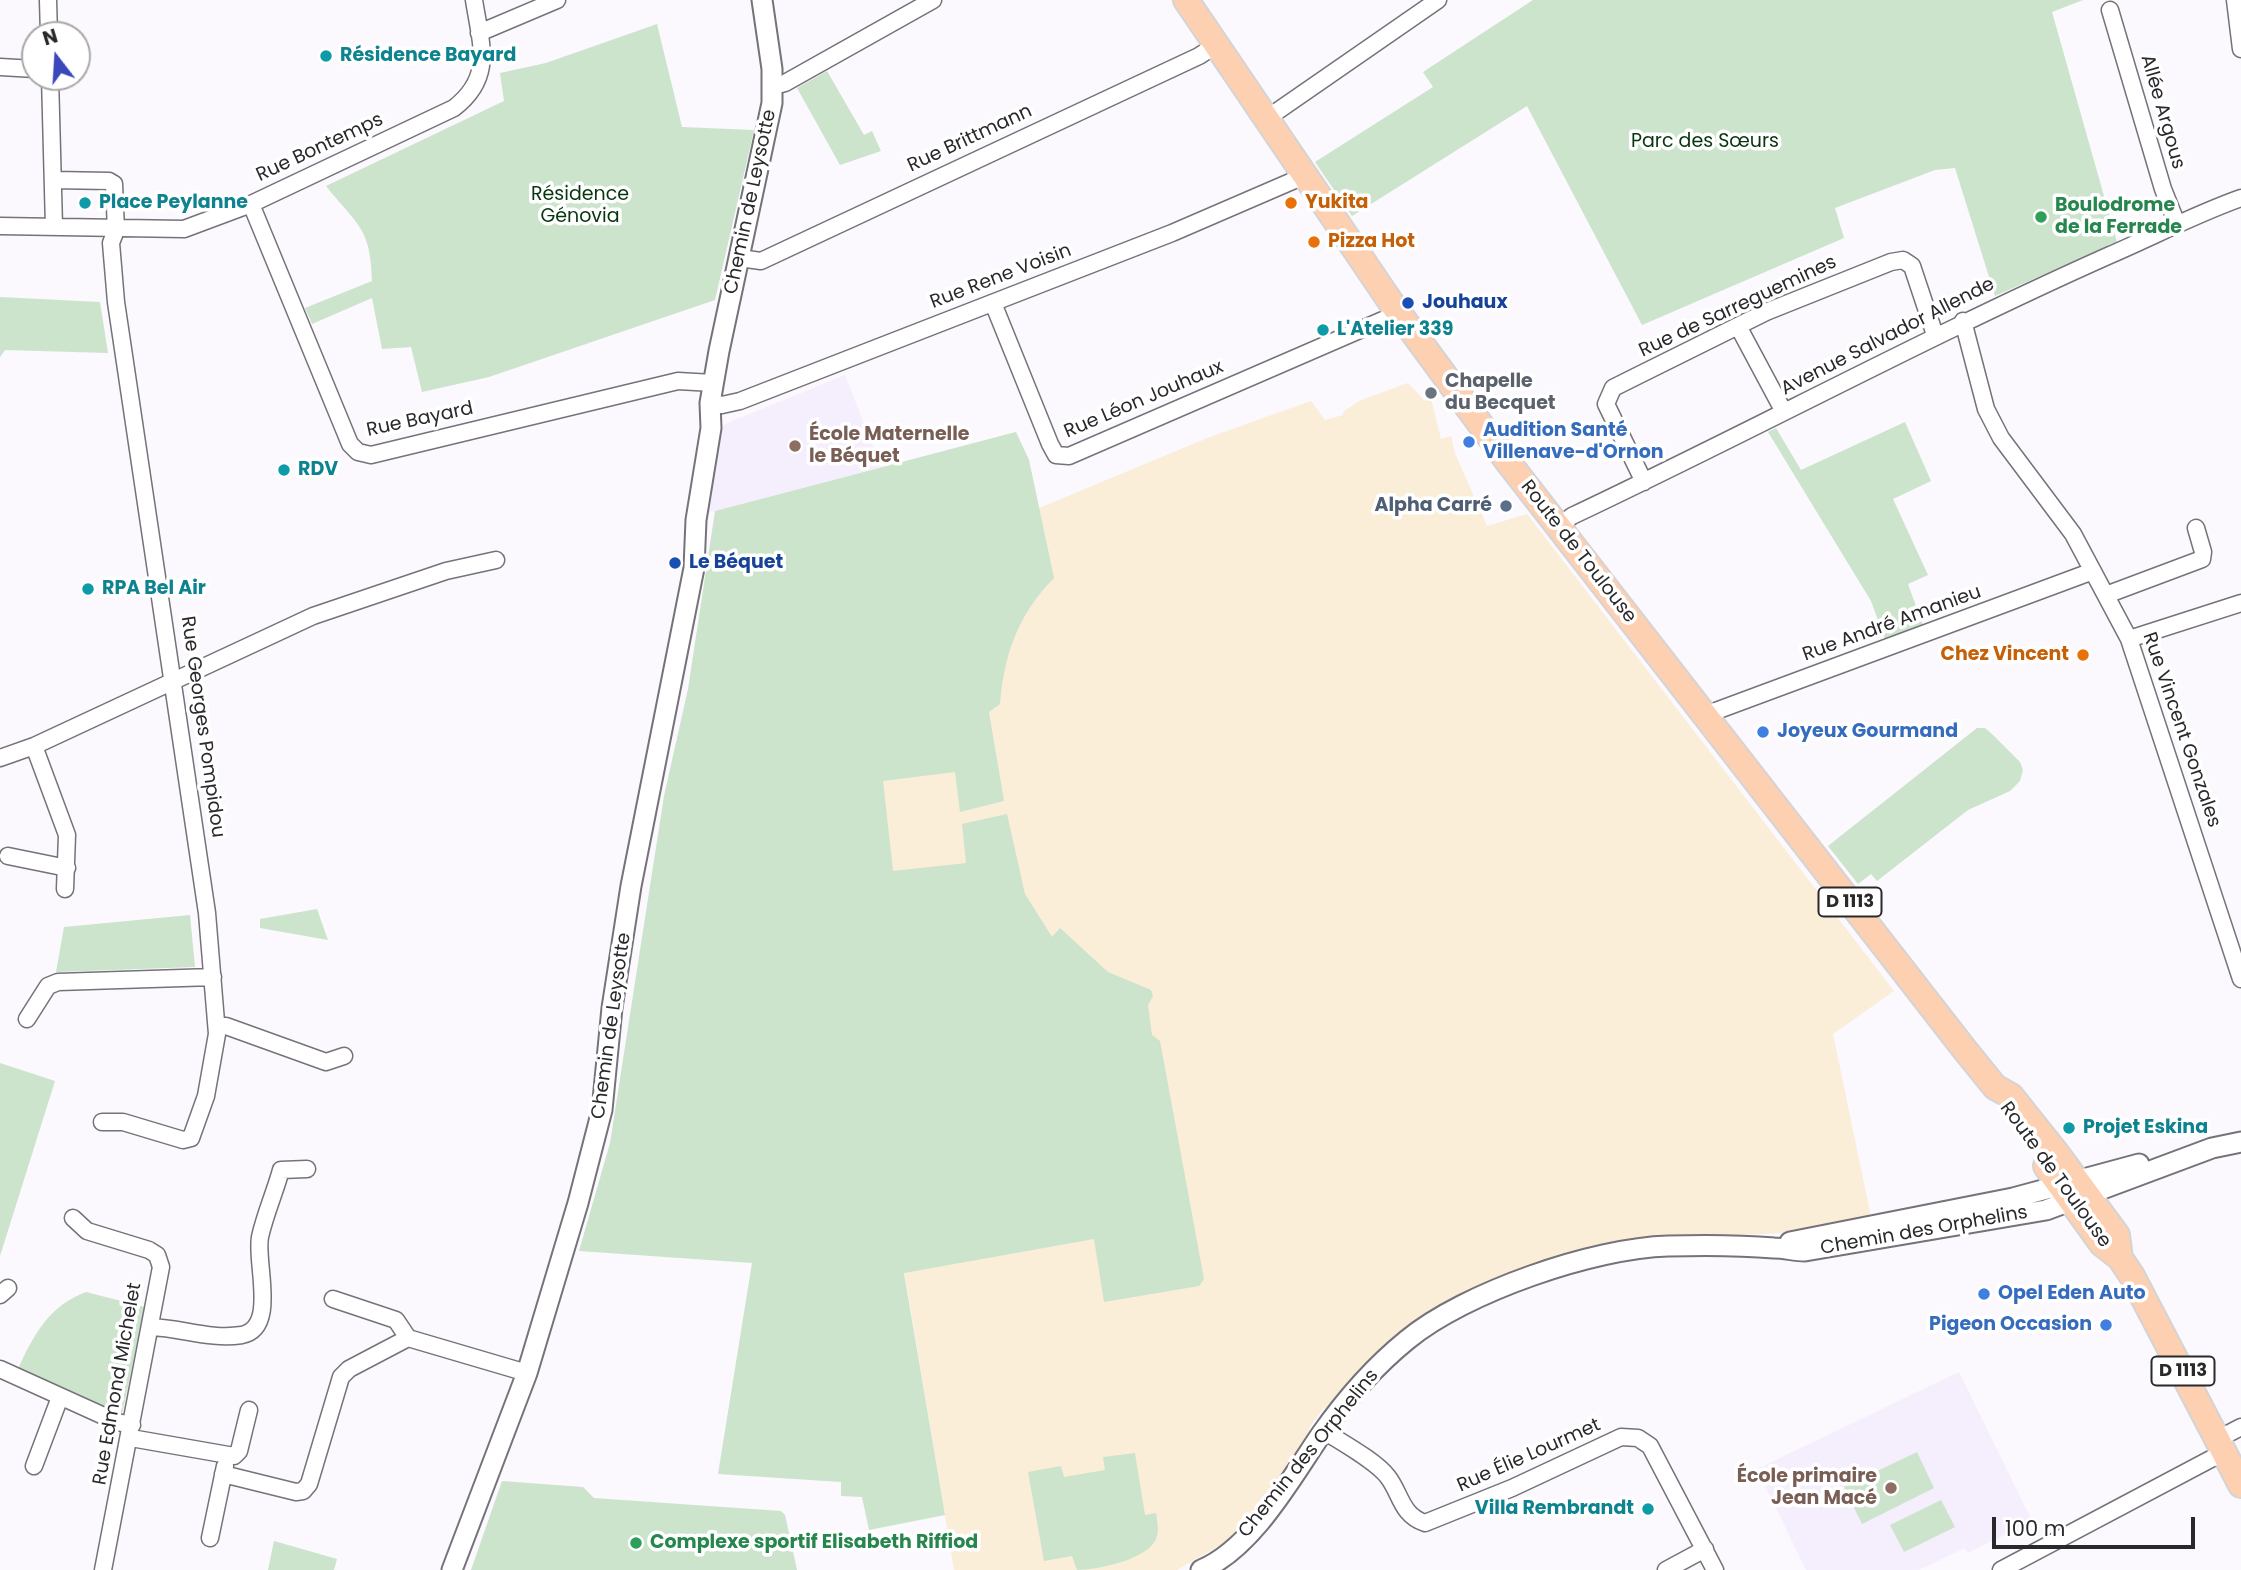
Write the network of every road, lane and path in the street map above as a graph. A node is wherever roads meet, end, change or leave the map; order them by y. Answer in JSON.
{"nodes":[{"id":1,"x":48,"y":0,"type":"edge"},
{"id":2,"x":474,"y":0,"type":"edge"},
{"id":3,"x":557,"y":0,"type":"edge"},
{"id":4,"x":762,"y":0,"type":"edge"},
{"id":5,"x":933,"y":0,"type":"edge"},
{"id":6,"x":1186,"y":0,"type":"edge"},
{"id":7,"x":1438,"y":0,"type":"edge"},
{"id":8,"x":2235,"y":0,"type":"edge"},
{"id":9,"x":2110,"y":10,"type":"dead end"},
{"id":10,"x":2239,"y":20,"type":"edge"},
{"id":11,"x":49,"y":21,"type":"edge"},
{"id":12,"x":479,"y":33,"type":"junction"},
{"id":13,"x":1216,"y":45,"type":"junction"},
{"id":14,"x":2241,"y":49,"type":"edge"},
{"id":15,"x":0,"y":67,"type":"edge"},
{"id":16,"x":21,"y":68,"type":"edge"},
{"id":17,"x":773,"y":86,"type":"junction"},
{"id":18,"x":51,"y":91,"type":"edge"},
{"id":19,"x":1266,"y":119,"type":"junction"},
{"id":20,"x":1304,"y":176,"type":"junction"},
{"id":21,"x":54,"y":180,"type":"junction"},
{"id":22,"x":2241,"y":198,"type":"edge"},
{"id":23,"x":251,"y":204,"type":"junction"},
{"id":24,"x":2177,"y":224,"type":"junction"},
{"id":25,"x":0,"y":226,"type":"edge"},
{"id":26,"x":54,"y":227,"type":"junction"},
{"id":27,"x":116,"y":230,"type":"junction"},
{"id":28,"x":739,"y":258,"type":"junction"},
{"id":29,"x":993,"y":303,"type":"junction"},
{"id":30,"x":1399,"y":313,"type":"junction"},
{"id":31,"x":1963,"y":321,"type":"junction"},
{"id":32,"x":1738,"y":326,"type":"junction"},
{"id":33,"x":1936,"y":335,"type":"junction"},
{"id":34,"x":713,"y":383,"type":"junction"},
{"id":35,"x":710,"y":403,"type":"junction"},
{"id":36,"x":1784,"y":412,"type":"junction"},
{"id":37,"x":1644,"y":482,"type":"junction"},
{"id":38,"x":1559,"y":526,"type":"junction"},
{"id":39,"x":2196,"y":528,"type":"dead end"},
{"id":40,"x":496,"y":560,"type":"dead end"},
{"id":41,"x":2093,"y":570,"type":"junction"},
{"id":42,"x":2106,"y":595,"type":"junction"},
{"id":43,"x":2241,"y":603,"type":"edge"},
{"id":44,"x":2129,"y":639,"type":"junction"},
{"id":45,"x":174,"y":681,"type":"junction"},
{"id":46,"x":1705,"y":715,"type":"junction"},
{"id":47,"x":34,"y":747,"type":"junction"},
{"id":48,"x":0,"y":758,"type":"edge"},
{"id":49,"x":8,"y":856,"type":"dead end"},
{"id":50,"x":67,"y":868,"type":"junction"},
{"id":51,"x":65,"y":889,"type":"dead end"},
{"id":52,"x":213,"y":977,"type":"junction"},
{"id":53,"x":2241,"y":979,"type":"edge"},
{"id":54,"x":27,"y":1019,"type":"dead end"},
{"id":55,"x":217,"y":1026,"type":"junction"},
{"id":56,"x":344,"y":1055,"type":"dead end"},
{"id":57,"x":102,"y":1122,"type":"dead end"},
{"id":58,"x":2241,"y":1142,"type":"edge"},
{"id":59,"x":307,"y":1169,"type":"dead end"},
{"id":60,"x":2074,"y":1191,"type":"junction"},
{"id":61,"x":74,"y":1218,"type":"dead end"},
{"id":62,"x":333,"y":1299,"type":"dead end"},
{"id":63,"x":151,"y":1327,"type":"junction"},
{"id":64,"x":408,"y":1338,"type":"junction"},
{"id":65,"x":0,"y":1369,"type":"edge"},
{"id":66,"x":527,"y":1373,"type":"junction"},
{"id":67,"x":60,"y":1397,"type":"junction"},
{"id":68,"x":249,"y":1410,"type":"dead end"},
{"id":69,"x":2241,"y":1427,"type":"edge"},
{"id":70,"x":131,"y":1431,"type":"junction"},
{"id":71,"x":1324,"y":1431,"type":"junction"},
{"id":72,"x":2221,"y":1445,"type":"junction"},
{"id":73,"x":226,"y":1456,"type":"junction"},
{"id":74,"x":34,"y":1466,"type":"dead end"},
{"id":75,"x":223,"y":1474,"type":"junction"},
{"id":76,"x":2241,"y":1485,"type":"edge"},
{"id":77,"x":210,"y":1538,"type":"dead end"},
{"id":78,"x":1705,"y":1549,"type":"junction"},
{"id":79,"x":103,"y":1570,"type":"edge"},
{"id":80,"x":452,"y":1570,"type":"edge"},
{"id":81,"x":1201,"y":1570,"type":"edge"},
{"id":82,"x":1666,"y":1570,"type":"edge"},
{"id":83,"x":1715,"y":1570,"type":"edge"},
{"id":84,"x":2001,"y":1570,"type":"edge"}],
"edges":[{"from":1,"to":11,"type":"street"},
{"from":2,"to":12,"type":"street","name":"Rue Bontemps"},
{"from":3,"to":12,"type":"street"},
{"from":4,"to":17,"type":"street","name":"Chemin de Leysotte"},
{"from":5,"to":17,"type":"street"},
{"from":6,"to":13,"type":"main road","name":"Route de Toulouse","number":"D 1113"},
{"from":7,"to":19,"type":"street"},
{"from":8,"to":10,"type":"street"},
{"from":9,"to":24,"type":"street","name":"Allée Argous"},
{"from":10,"to":14,"type":"street"},
{"from":12,"to":23,"type":"street","name":"Rue Bontemps"},
{"from":13,"to":19,"type":"main road","name":"Route de Toulouse","number":"D 1113"},
{"from":13,"to":28,"type":"street","name":"Rue Brittmann"},
{"from":15,"to":16,"type":"street"},
{"from":17,"to":28,"type":"street","name":"Chemin de Leysotte"},
{"from":18,"to":21,"type":"street"},
{"from":19,"to":20,"type":"main road","name":"Route de Toulouse","number":"D 1113"},
{"from":20,"to":29,"type":"street","name":"Rue Rene Voisin"},
{"from":20,"to":30,"type":"main road","name":"Route de Toulouse","number":"D 1113"},
{"from":21,"to":26,"type":"street"},
{"from":21,"to":27,"type":"street","name":"Rue Georges Pompidou"},
{"from":22,"to":24,"type":"street","name":"Avenue Salvador Allende"},
{"from":23,"to":27,"type":"street","name":"Rue Bontemps"},
{"from":23,"to":34,"type":"street","name":"Rue Bayard"},
{"from":24,"to":31,"type":"street","name":"Avenue Salvador Allende"},
{"from":25,"to":26,"type":"street","name":"Rue Bontemps"},
{"from":26,"to":27,"type":"street","name":"Rue Bontemps"},
{"from":27,"to":45,"type":"street","name":"Rue Georges Pompidou"},
{"from":28,"to":34,"type":"street","name":"Chemin de Leysotte"},
{"from":29,"to":30,"type":"street","name":"Rue Léon Jouhaux"},
{"from":29,"to":35,"type":"street","name":"Rue Rene Voisin"},
{"from":30,"to":38,"type":"main road","name":"Route de Toulouse","number":"D 1113"},
{"from":31,"to":33,"type":"street","name":"Avenue Salvador Allende"},
{"from":31,"to":41,"type":"street","name":"Rue Vincent Gonzales"},
{"from":32,"to":33,"type":"street","name":"Rue de Sarreguemines"},
{"from":32,"to":36,"type":"street"},
{"from":32,"to":37,"type":"street","name":"Rue de Sarreguemines"},
{"from":33,"to":36,"type":"street","name":"Avenue Salvador Allende"},
{"from":34,"to":35,"type":"street","name":"Chemin de Leysotte"},
{"from":35,"to":66,"type":"street","name":"Chemin de Leysotte"},
{"from":36,"to":37,"type":"street","name":"Avenue Salvador Allende"},
{"from":37,"to":38,"type":"street","name":"Avenue Salvador Allende"},
{"from":38,"to":46,"type":"main road","name":"Route de Toulouse","number":"D 1113"},
{"from":39,"to":42,"type":"street"},
{"from":40,"to":45,"type":"street"},
{"from":41,"to":42,"type":"street","name":"Rue Vincent Gonzales"},
{"from":41,"to":46,"type":"street","name":"Rue André Amanieu"},
{"from":42,"to":44,"type":"street","name":"Rue Vincent Gonzales"},
{"from":43,"to":44,"type":"street"},
{"from":44,"to":53,"type":"street","name":"Rue Vincent Gonzales"},
{"from":45,"to":47,"type":"street"},
{"from":45,"to":52,"type":"street","name":"Rue Georges Pompidou"},
{"from":46,"to":60,"type":"main road","name":"Route de Toulouse","number":"D 1113"},
{"from":47,"to":48,"type":"street"},
{"from":47,"to":50,"type":"street"},
{"from":49,"to":50,"type":"street"},
{"from":50,"to":51,"type":"street"},
{"from":52,"to":54,"type":"street"},
{"from":52,"to":55,"type":"street","name":"Rue Georges Pompidou"},
{"from":55,"to":56,"type":"street"},
{"from":55,"to":57,"type":"street","name":"Rue Georges Pompidou"},
{"from":58,"to":60,"type":"street","name":"Chemin des Orphelins"},
{"from":59,"to":63,"type":"street"},
{"from":60,"to":71,"type":"street","name":"Chemin des Orphelins"},
{"from":60,"to":72,"type":"main road","name":"Route de Toulouse","number":"D 1113"},
{"from":61,"to":63,"type":"street","name":"Rue Edmond Michelet"},
{"from":62,"to":64,"type":"street"},
{"from":63,"to":70,"type":"street","name":"Rue Edmond Michelet"},
{"from":64,"to":66,"type":"street"},
{"from":64,"to":75,"type":"street"},
{"from":65,"to":67,"type":"street"},
{"from":66,"to":80,"type":"street","name":"Chemin de Leysotte"},
{"from":67,"to":70,"type":"street"},
{"from":67,"to":74,"type":"street"},
{"from":68,"to":73,"type":"street"},
{"from":69,"to":72,"type":"street"},
{"from":70,"to":73,"type":"street"},
{"from":70,"to":79,"type":"street","name":"Rue Edmond Michelet"},
{"from":71,"to":78,"type":"street","name":"Rue Élie Lourmet"},
{"from":71,"to":81,"type":"street","name":"Chemin des Orphelins"},
{"from":72,"to":76,"type":"main road","name":"Route de Toulouse","number":"D 1113"},
{"from":72,"to":84,"type":"street"},
{"from":73,"to":75,"type":"street"},
{"from":75,"to":77,"type":"street"},
{"from":78,"to":82,"type":"street"},
{"from":78,"to":83,"type":"street","name":"Rue Élie Lourmet"}]}
